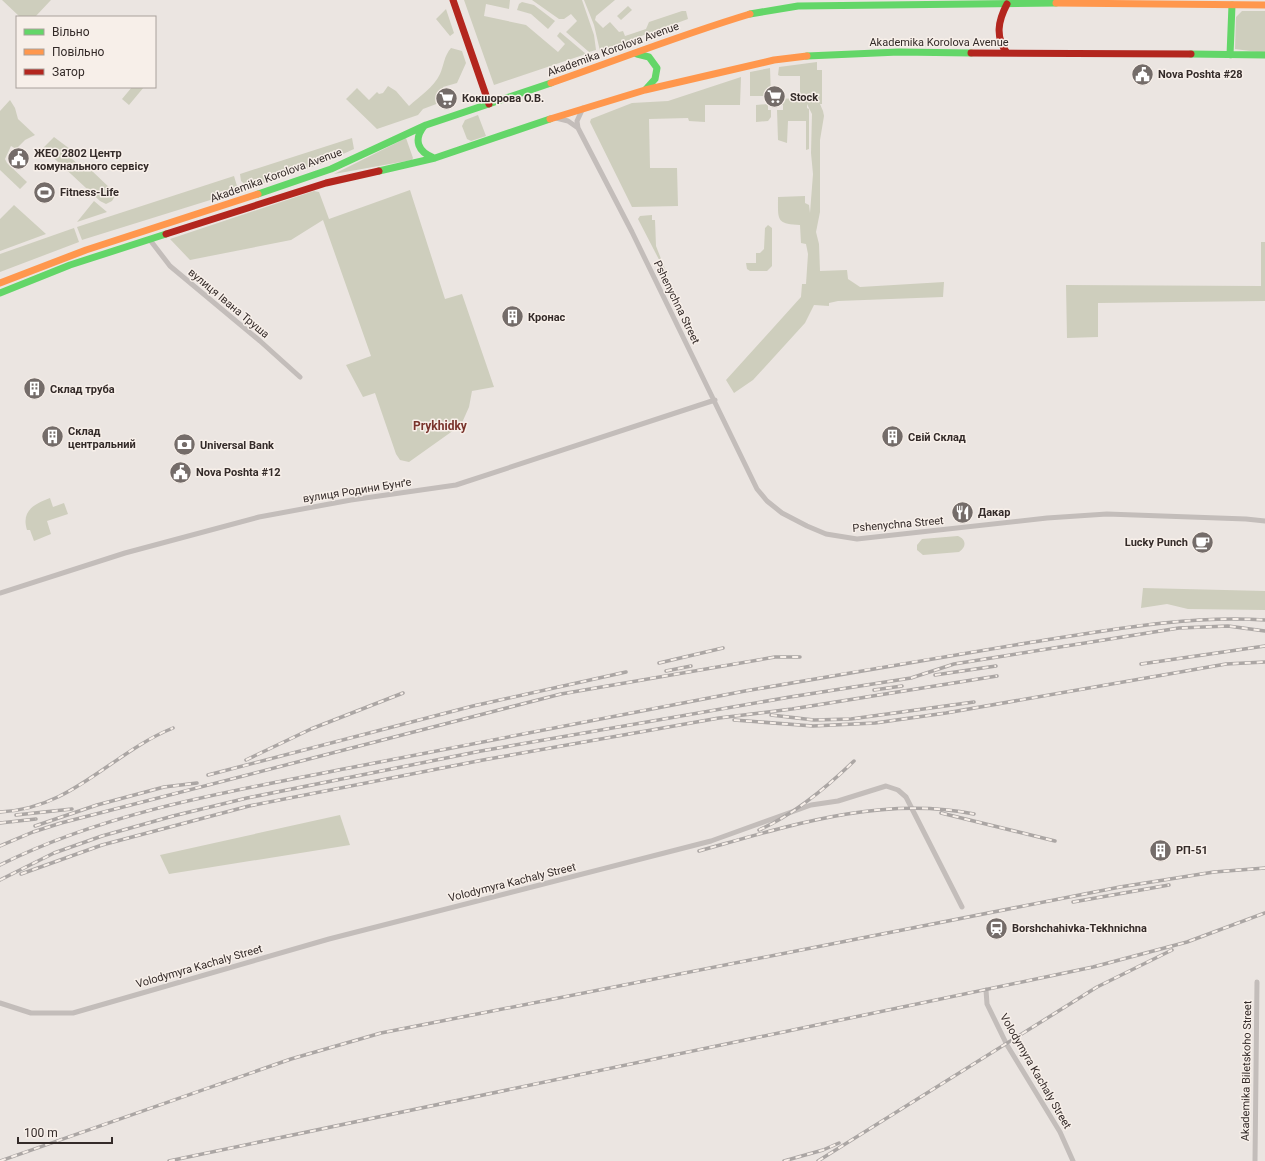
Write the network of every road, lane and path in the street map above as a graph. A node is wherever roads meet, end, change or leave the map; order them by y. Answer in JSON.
{"nodes":[{"id":1,"x":453,"y":0,"type":"edge"},
{"id":2,"x":1188,"y":2,"type":"edge"},
{"id":3,"x":1007,"y":4,"type":"junction"},
{"id":4,"x":1232,"y":5,"type":"junction"},
{"id":5,"x":1265,"y":5,"type":"edge"},
{"id":6,"x":1007,"y":53,"type":"junction"},
{"id":7,"x":635,"y":54,"type":"junction"},
{"id":8,"x":1230,"y":55,"type":"junction"},
{"id":9,"x":1265,"y":56,"type":"edge"},
{"id":10,"x":645,"y":90,"type":"junction"},
{"id":11,"x":489,"y":104,"type":"junction"},
{"id":12,"x":583,"y":108,"type":"junction"},
{"id":13,"x":554,"y":118,"type":"junction"},
{"id":14,"x":426,"y":125,"type":"junction"},
{"id":15,"x":578,"y":128,"type":"junction"},
{"id":16,"x":435,"y":158,"type":"junction"},
{"id":17,"x":150,"y":240,"type":"junction"},
{"id":18,"x":0,"y":283,"type":"edge"},
{"id":19,"x":0,"y":293,"type":"edge"},
{"id":20,"x":300,"y":377,"type":"dead end"},
{"id":21,"x":715,"y":400,"type":"junction"},
{"id":22,"x":1265,"y":521,"type":"edge"},
{"id":23,"x":0,"y":593,"type":"edge"},
{"id":24,"x":962,"y":907,"type":"dead end"},
{"id":25,"x":1257,"y":982,"type":"dead end"},
{"id":26,"x":986,"y":990,"type":"dead end"},
{"id":27,"x":0,"y":1004,"type":"edge"},
{"id":28,"x":1073,"y":1161,"type":"edge"},
{"id":29,"x":1255,"y":1161,"type":"edge"}],
"edges":[{"from":1,"to":11,"type":"main road"},
{"from":2,"to":3,"type":"main road","name":"Akademika Korolova Avenue"},
{"from":2,"to":4,"type":"main road","name":"Akademika Korolova Avenue"},
{"from":3,"to":6,"type":"main road"},
{"from":3,"to":7,"type":"main road","name":"Akademika Korolova Avenue"},
{"from":4,"to":5,"type":"main road","name":"Akademika Korolova Avenue"},
{"from":4,"to":8,"type":"main road"},
{"from":6,"to":8,"type":"main road","name":"Akademika Korolova Avenue"},
{"from":6,"to":10,"type":"main road","name":"Akademika Korolova Avenue"},
{"from":7,"to":10,"type":"main road"},
{"from":7,"to":11,"type":"main road","name":"Akademika Korolova Avenue"},
{"from":8,"to":9,"type":"main road","name":"Akademika Korolova Avenue"},
{"from":10,"to":12,"type":"main road","name":"Akademika Korolova Avenue"},
{"from":11,"to":14,"type":"main road","name":"Akademika Korolova Avenue"},
{"from":12,"to":13,"type":"main road","name":"Akademika Korolova Avenue"},
{"from":12,"to":15,"type":"street"},
{"from":13,"to":15,"type":"street"},
{"from":13,"to":16,"type":"main road","name":"Akademika Korolova Avenue"},
{"from":14,"to":16,"type":"main road"},
{"from":14,"to":18,"type":"main road","name":"Akademika Korolova Avenue"},
{"from":15,"to":21,"type":"street","name":"Pshenychna Street"},
{"from":16,"to":17,"type":"main road","name":"Akademika Korolova Avenue"},
{"from":17,"to":19,"type":"main road","name":"Akademika Korolova Avenue"},
{"from":17,"to":20,"type":"street","name":"вулиця Івана Труша"},
{"from":21,"to":22,"type":"street","name":"Pshenychna Street"},
{"from":21,"to":23,"type":"street","name":"вулиця Родини Бунґе"},
{"from":24,"to":27,"type":"street","name":"Volodymyra Kachaly Street"},
{"from":25,"to":29,"type":"street","name":"Akademika Biletskoho Street"},
{"from":26,"to":28,"type":"street","name":"Volodymyra Kachaly Street"}]}
